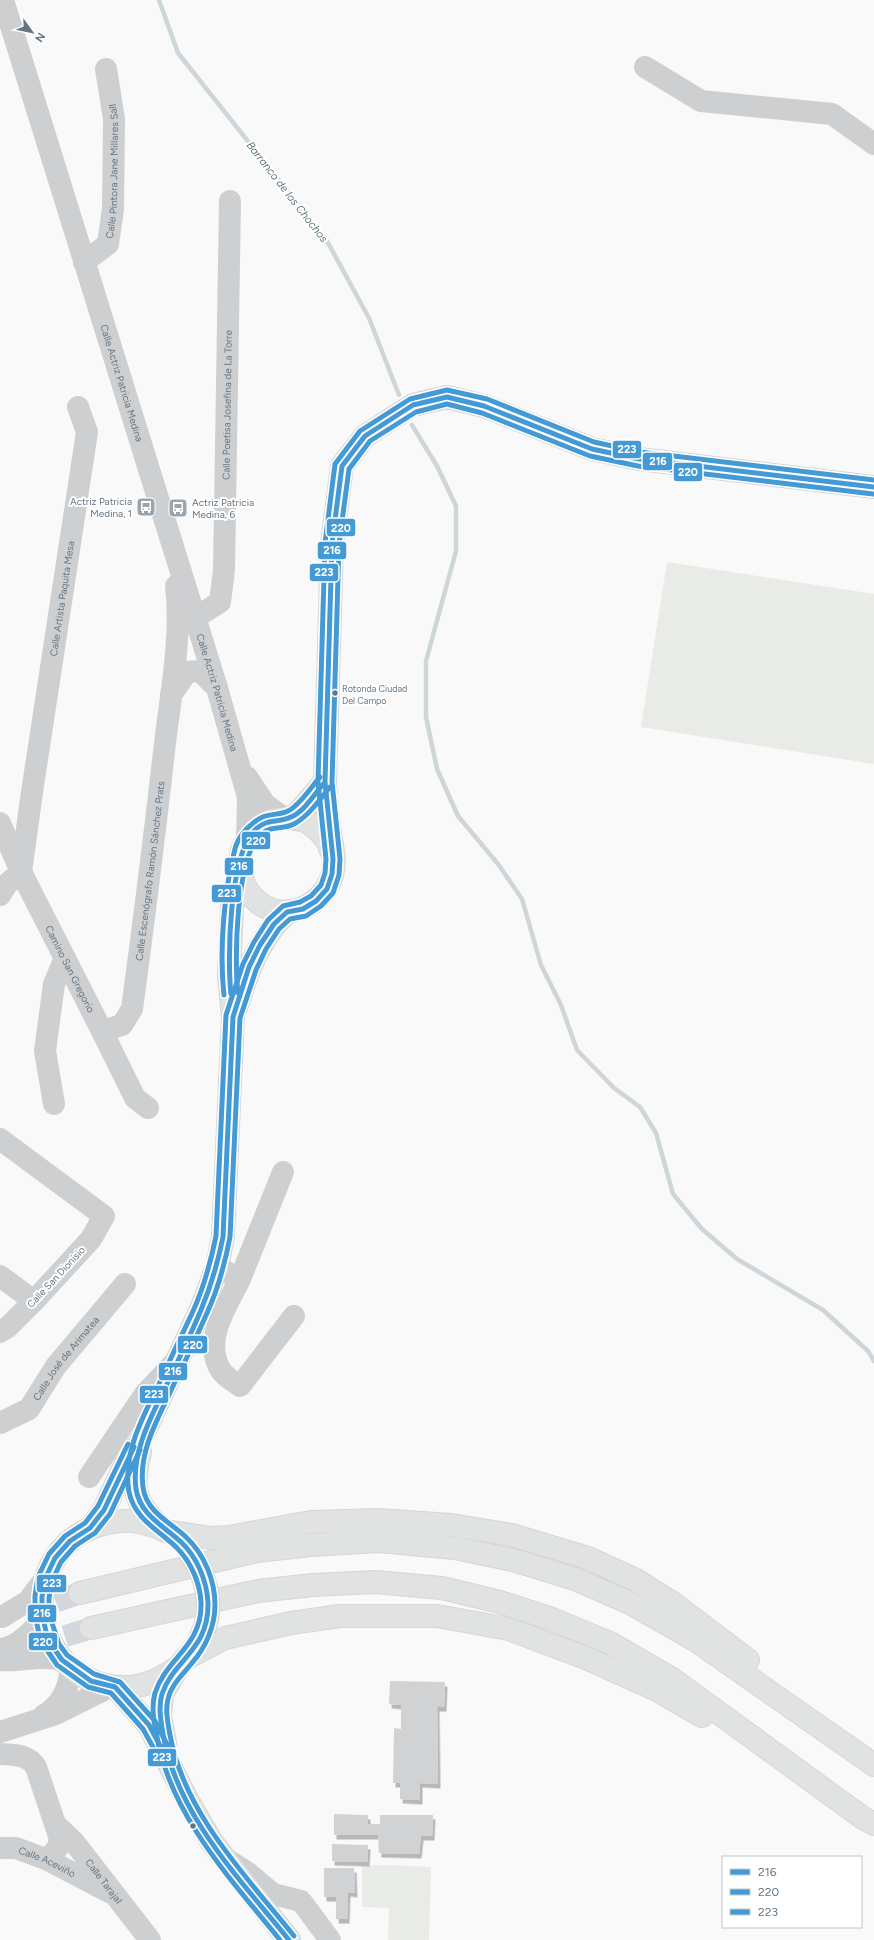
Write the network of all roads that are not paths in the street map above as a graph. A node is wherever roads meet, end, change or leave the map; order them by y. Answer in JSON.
{"nodes":[{"id":1,"x":3,"y":0,"type":"edge"},
{"id":2,"x":8,"y":48,"type":"edge"},
{"id":3,"x":645,"y":67,"type":"dead end"},
{"id":4,"x":106,"y":69,"type":"dead end"},
{"id":5,"x":874,"y":144,"type":"edge"},
{"id":6,"x":230,"y":201,"type":"dead end"},
{"id":7,"x":84,"y":262,"type":"junction"},
{"id":8,"x":78,"y":407,"type":"dead end"},
{"id":9,"x":874,"y":487,"type":"edge"},
{"id":10,"x":170,"y":537,"type":"junction"},
{"id":11,"x":195,"y":618,"type":"junction"},
{"id":12,"x":217,"y":688,"type":"junction"},
{"id":13,"x":171,"y":695,"type":"junction"},
{"id":14,"x":239,"y":766,"type":"junction"},
{"id":15,"x":325,"y":782,"type":"junction"},
{"id":16,"x":32,"y":792,"type":"junction"},
{"id":17,"x":0,"y":810,"type":"edge"},
{"id":18,"x":287,"y":818,"type":"junction"},
{"id":19,"x":0,"y":823,"type":"edge"},
{"id":20,"x":247,"y":840,"type":"junction"},
{"id":21,"x":333,"y":859,"type":"junction"},
{"id":22,"x":240,"y":869,"type":"junction"},
{"id":23,"x":21,"y":872,"type":"junction"},
{"id":24,"x":0,"y":895,"type":"edge"},
{"id":25,"x":287,"y":912,"type":"junction"},
{"id":26,"x":65,"y":958,"type":"junction"},
{"id":27,"x":233,"y":1016,"type":"junction"},
{"id":28,"x":102,"y":1031,"type":"junction"},
{"id":29,"x":54,"y":1104,"type":"dead end"},
{"id":30,"x":148,"y":1108,"type":"dead end"},
{"id":31,"x":0,"y":1139,"type":"edge"},
{"id":32,"x":283,"y":1172,"type":"dead end"},
{"id":33,"x":217,"y":1267,"type":"junction"},
{"id":34,"x":0,"y":1276,"type":"edge"},
{"id":35,"x":240,"y":1279,"type":"junction"},
{"id":36,"x":125,"y":1284,"type":"dead end"},
{"id":37,"x":34,"y":1301,"type":"junction"},
{"id":38,"x":294,"y":1316,"type":"dead end"},
{"id":39,"x":0,"y":1332,"type":"edge"},
{"id":40,"x":178,"y":1359,"type":"junction"},
{"id":41,"x":0,"y":1424,"type":"edge"},
{"id":42,"x":145,"y":1430,"type":"junction"},
{"id":43,"x":89,"y":1477,"type":"dead end"},
{"id":44,"x":90,"y":1528,"type":"junction"},
{"id":45,"x":163,"y":1530,"type":"junction"},
{"id":46,"x":45,"y":1579,"type":"junction"},
{"id":47,"x":80,"y":1593,"type":"tunnel mouth"},
{"id":48,"x":1,"y":1617,"type":"edge"},
{"id":49,"x":42,"y":1617,"type":"junction"},
{"id":50,"x":91,"y":1628,"type":"tunnel mouth"},
{"id":51,"x":0,"y":1649,"type":"edge"},
{"id":52,"x":0,"y":1660,"type":"edge"},
{"id":53,"x":182,"y":1663,"type":"junction"},
{"id":54,"x":67,"y":1664,"type":"junction"},
{"id":55,"x":114,"y":1687,"type":"junction"},
{"id":56,"x":29,"y":1724,"type":"junction"},
{"id":57,"x":0,"y":1732,"type":"edge"},
{"id":58,"x":0,"y":1754,"type":"edge"},
{"id":59,"x":874,"y":1760,"type":"edge"},
{"id":60,"x":169,"y":1764,"type":"junction"},
{"id":61,"x":874,"y":1765,"type":"edge"},
{"id":62,"x":868,"y":1821,"type":"edge"},
{"id":63,"x":56,"y":1825,"type":"junction"},
{"id":64,"x":0,"y":1848,"type":"edge"},
{"id":65,"x":225,"y":1859,"type":"junction"},
{"id":66,"x":48,"y":1860,"type":"junction"},
{"id":67,"x":114,"y":1894,"type":"junction"},
{"id":68,"x":150,"y":1940,"type":"edge"},
{"id":69,"x":289,"y":1940,"type":"edge"},
{"id":70,"x":330,"y":1940,"type":"edge"}],
"edges":[{"from":1,"to":2,"type":"street","name":"Calle Actriz Patricia Medina"},
{"from":2,"to":7,"type":"street","name":"Calle Actriz Patricia Medina"},
{"from":3,"to":5,"type":"street"},
{"from":4,"to":7,"type":"street","name":"Calle Pintora Jane Millares Sall"},
{"from":6,"to":11,"type":"street","name":"Calle Poetisa Josefina de La Torre"},
{"from":7,"to":10,"type":"street","name":"Calle Actriz Patricia Medina"},
{"from":8,"to":16,"type":"street","name":"Calle Artista Paquita Mesa"},
{"from":9,"to":15,"type":"main road"},
{"from":10,"to":11,"type":"street","name":"Calle Actriz Patricia Medina"},
{"from":10,"to":13,"type":"street","name":"Calle Escenógrafo Ramón Sánchez Prats"},
{"from":11,"to":12,"type":"street","name":"Calle Actriz Patricia Medina"},
{"from":12,"to":13,"type":"street","name":"Calle Escenógrafo Ramón Sánchez Prats"},
{"from":12,"to":14,"type":"street","name":"Calle Actriz Patricia Medina"},
{"from":13,"to":28,"type":"street","name":"Calle Escenógrafo Ramón Sánchez Prats"},
{"from":14,"to":18,"type":"street","name":"Calle Actriz Patricia Medina"},
{"from":14,"to":20,"type":"street","name":"Calle Actriz Patricia Medina"},
{"from":15,"to":18,"type":"main road"},
{"from":15,"to":21,"type":"main road"},
{"from":16,"to":17,"type":"street","name":"Calle Artista Paquita Mesa"},
{"from":16,"to":23,"type":"street","name":"Calle Artista Paquita Mesa"},
{"from":18,"to":20,"type":"main road"},
{"from":18,"to":21,"type":"main road"},
{"from":19,"to":23,"type":"street","name":"Camino San Gregorio"},
{"from":20,"to":22,"type":"main road"},
{"from":21,"to":25,"type":"main road"},
{"from":22,"to":25,"type":"main road"},
{"from":22,"to":27,"type":"main road"},
{"from":23,"to":24,"type":"street"},
{"from":23,"to":26,"type":"street","name":"Camino San Gregorio"},
{"from":25,"to":27,"type":"main road"},
{"from":26,"to":28,"type":"street","name":"Camino San Gregorio"},
{"from":26,"to":29,"type":"street"},
{"from":27,"to":33,"type":"main road"},
{"from":28,"to":30,"type":"street","name":"Camino San Gregorio"},
{"from":31,"to":37,"type":"street","name":"Calle San Dionisio"},
{"from":32,"to":35,"type":"street"},
{"from":33,"to":35,"type":"street"},
{"from":33,"to":40,"type":"main road"},
{"from":34,"to":37,"type":"street"},
{"from":35,"to":38,"type":"street"},
{"from":36,"to":41,"type":"street","name":"Calle José de Arimatea"},
{"from":37,"to":39,"type":"street","name":"Calle San Dionisio"},
{"from":40,"to":42,"type":"main road"},
{"from":40,"to":43,"type":"street"},
{"from":42,"to":44,"type":"main road"},
{"from":42,"to":45,"type":"main road"},
{"from":44,"to":45,"type":"main road"},
{"from":44,"to":46,"type":"main road"},
{"from":45,"to":53,"type":"main road","bridge":true},
{"from":45,"to":59,"type":"main road"},
{"from":46,"to":48,"type":"street"},
{"from":46,"to":49,"type":"main road"},
{"from":47,"to":61,"type":"main road"},
{"from":48,"to":49,"type":"street"},
{"from":49,"to":51,"type":"street"},
{"from":49,"to":54,"type":"main road"},
{"from":50,"to":62,"type":"main road"},
{"from":52,"to":54,"type":"street"},
{"from":53,"to":55,"type":"main road"},
{"from":53,"to":60,"type":"main road"},
{"from":53,"to":62,"type":"main road"},
{"from":54,"to":55,"type":"main road"},
{"from":54,"to":56,"type":"street"},
{"from":55,"to":56,"type":"street"},
{"from":55,"to":60,"type":"main road"},
{"from":56,"to":57,"type":"street"},
{"from":58,"to":63,"type":"street","name":"Calle Tarajal"},
{"from":60,"to":65,"type":"main road"},
{"from":63,"to":66,"type":"street","name":"Calle Tarajal"},
{"from":63,"to":67,"type":"street","name":"Calle Tarajal"},
{"from":64,"to":66,"type":"street","name":"Calle Aceviño"},
{"from":65,"to":69,"type":"main road"},
{"from":65,"to":70,"type":"street"},
{"from":66,"to":67,"type":"street","name":"Calle Aceviño"},
{"from":67,"to":68,"type":"street","name":"Calle Tarajal"}]}
